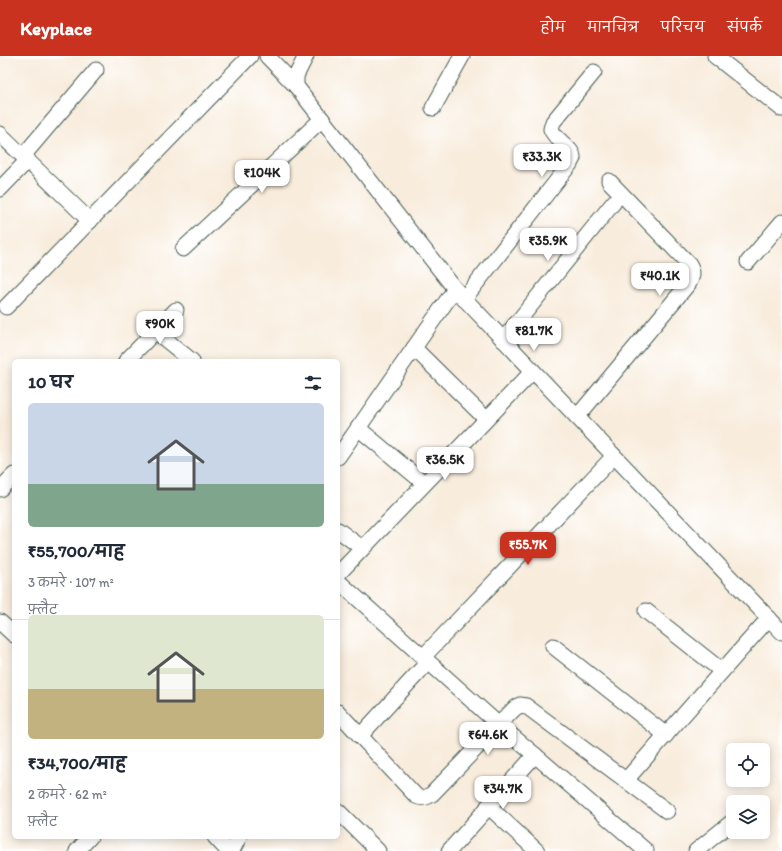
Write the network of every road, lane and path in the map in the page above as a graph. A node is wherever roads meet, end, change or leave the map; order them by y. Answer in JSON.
{"nodes":[{"id":1,"x":250,"y":56,"type":"edge"},
{"id":2,"x":267,"y":56,"type":"edge"},
{"id":3,"x":306,"y":56,"type":"edge"},
{"id":4,"x":462,"y":56,"type":"edge"},
{"id":5,"x":715,"y":56,"type":"edge"},
{"id":6,"x":96,"y":70,"type":"dead end"},
{"id":7,"x":594,"y":72,"type":"dead end"},
{"id":8,"x":296,"y":86,"type":"junction"},
{"id":9,"x":433,"y":108,"type":"dead end"},
{"id":10,"x":782,"y":109,"type":"edge"},
{"id":11,"x":322,"y":119,"type":"junction"},
{"id":12,"x":0,"y":134,"type":"edge"},
{"id":13,"x":25,"y":158,"type":"junction"},
{"id":14,"x":609,"y":181,"type":"dead end"},
{"id":15,"x":0,"y":189,"type":"edge"},
{"id":16,"x":614,"y":202,"type":"dead end"},
{"id":17,"x":90,"y":221,"type":"junction"},
{"id":18,"x":782,"y":222,"type":"edge"},
{"id":19,"x":183,"y":249,"type":"dead end"},
{"id":20,"x":748,"y":262,"type":"dead end"},
{"id":21,"x":459,"y":294,"type":"junction"},
{"id":22,"x":6,"y":307,"type":"dead end"},
{"id":23,"x":176,"y":310,"type":"dead end"},
{"id":24,"x":156,"y":331,"type":"junction"},
{"id":25,"x":503,"y":340,"type":"junction"},
{"id":26,"x":414,"y":348,"type":"junction"},
{"id":27,"x":128,"y":359,"type":"edge"},
{"id":28,"x":190,"y":359,"type":"edge"},
{"id":29,"x":533,"y":371,"type":"junction"},
{"id":30,"x":577,"y":417,"type":"junction"},
{"id":31,"x":486,"y":419,"type":"junction"},
{"id":32,"x":358,"y":428,"type":"junction"},
{"id":33,"x":340,"y":454,"type":"edge"},
{"id":34,"x":614,"y":456,"type":"junction"},
{"id":35,"x":12,"y":477,"type":"edge"},
{"id":36,"x":424,"y":483,"type":"junction"},
{"id":37,"x":0,"y":489,"type":"edge"},
{"id":38,"x":340,"y":532,"type":"edge"},
{"id":39,"x":362,"y":548,"type":"junction"},
{"id":40,"x":340,"y":572,"type":"edge"},
{"id":41,"x":340,"y":583,"type":"edge"},
{"id":42,"x":646,"y":611,"type":"dead end"},
{"id":43,"x":769,"y":618,"type":"junction"},
{"id":44,"x":782,"y":632,"type":"edge"},
{"id":45,"x":553,"y":646,"type":"dead end"},
{"id":46,"x":426,"y":660,"type":"junction"},
{"id":47,"x":722,"y":671,"type":"junction"},
{"id":48,"x":340,"y":714,"type":"edge"},
{"id":49,"x":498,"y":725,"type":"junction"},
{"id":50,"x":666,"y":735,"type":"junction"},
{"id":51,"x":360,"y":736,"type":"junction"},
{"id":52,"x":535,"y":755,"type":"junction"},
{"id":53,"x":626,"y":780,"type":"junction"},
{"id":54,"x":488,"y":806,"type":"junction"},
{"id":55,"x":667,"y":811,"type":"dead end"},
{"id":56,"x":340,"y":813,"type":"edge"},
{"id":57,"x":726,"y":827,"type":"edge"},
{"id":58,"x":88,"y":839,"type":"edge"},
{"id":59,"x":217,"y":839,"type":"edge"},
{"id":60,"x":238,"y":839,"type":"edge"},
{"id":61,"x":77,"y":851,"type":"edge"},
{"id":62,"x":228,"y":851,"type":"edge"},
{"id":63,"x":232,"y":851,"type":"edge"},
{"id":64,"x":378,"y":851,"type":"edge"},
{"id":65,"x":449,"y":851,"type":"edge"},
{"id":66,"x":537,"y":851,"type":"edge"},
{"id":67,"x":646,"y":851,"type":"edge"},
{"id":68,"x":696,"y":851,"type":"edge"}],
"edges":[{"from":1,"to":17,"type":"street"},
{"from":2,"to":8,"type":"street"},
{"from":3,"to":8,"type":"street"},
{"from":4,"to":9,"type":"street"},
{"from":5,"to":10,"type":"street"},
{"from":6,"to":13,"type":"street"},
{"from":7,"to":21,"type":"street"},
{"from":8,"to":11,"type":"street"},
{"from":11,"to":19,"type":"street"},
{"from":11,"to":21,"type":"street"},
{"from":12,"to":13,"type":"street"},
{"from":13,"to":15,"type":"street"},
{"from":13,"to":17,"type":"street"},
{"from":14,"to":30,"type":"street"},
{"from":16,"to":25,"type":"street"},
{"from":17,"to":22,"type":"street"},
{"from":18,"to":20,"type":"street"},
{"from":21,"to":25,"type":"street"},
{"from":21,"to":26,"type":"street"},
{"from":23,"to":24,"type":"street"},
{"from":24,"to":27,"type":"street"},
{"from":24,"to":28,"type":"street"},
{"from":25,"to":29,"type":"street"},
{"from":26,"to":31,"type":"street"},
{"from":26,"to":32,"type":"street"},
{"from":29,"to":30,"type":"street"},
{"from":29,"to":31,"type":"street"},
{"from":30,"to":34,"type":"street"},
{"from":31,"to":36,"type":"street"},
{"from":32,"to":33,"type":"street"},
{"from":32,"to":36,"type":"street"},
{"from":34,"to":43,"type":"street"},
{"from":34,"to":46,"type":"street"},
{"from":35,"to":37,"type":"street"},
{"from":36,"to":39,"type":"street"},
{"from":38,"to":39,"type":"street"},
{"from":39,"to":40,"type":"street"},
{"from":41,"to":46,"type":"street"},
{"from":42,"to":47,"type":"street"},
{"from":43,"to":44,"type":"street"},
{"from":43,"to":47,"type":"street"},
{"from":45,"to":50,"type":"street"},
{"from":46,"to":49,"type":"street"},
{"from":46,"to":51,"type":"street"},
{"from":47,"to":50,"type":"street"},
{"from":48,"to":51,"type":"street"},
{"from":49,"to":51,"type":"street"},
{"from":49,"to":52,"type":"street"},
{"from":49,"to":53,"type":"street"},
{"from":50,"to":53,"type":"street"},
{"from":52,"to":54,"type":"street"},
{"from":52,"to":67,"type":"street"},
{"from":53,"to":55,"type":"street"},
{"from":54,"to":65,"type":"street"},
{"from":54,"to":66,"type":"street"},
{"from":56,"to":64,"type":"street"},
{"from":57,"to":68,"type":"street"},
{"from":58,"to":61,"type":"street"},
{"from":59,"to":62,"type":"street"},
{"from":60,"to":63,"type":"street"}]}
